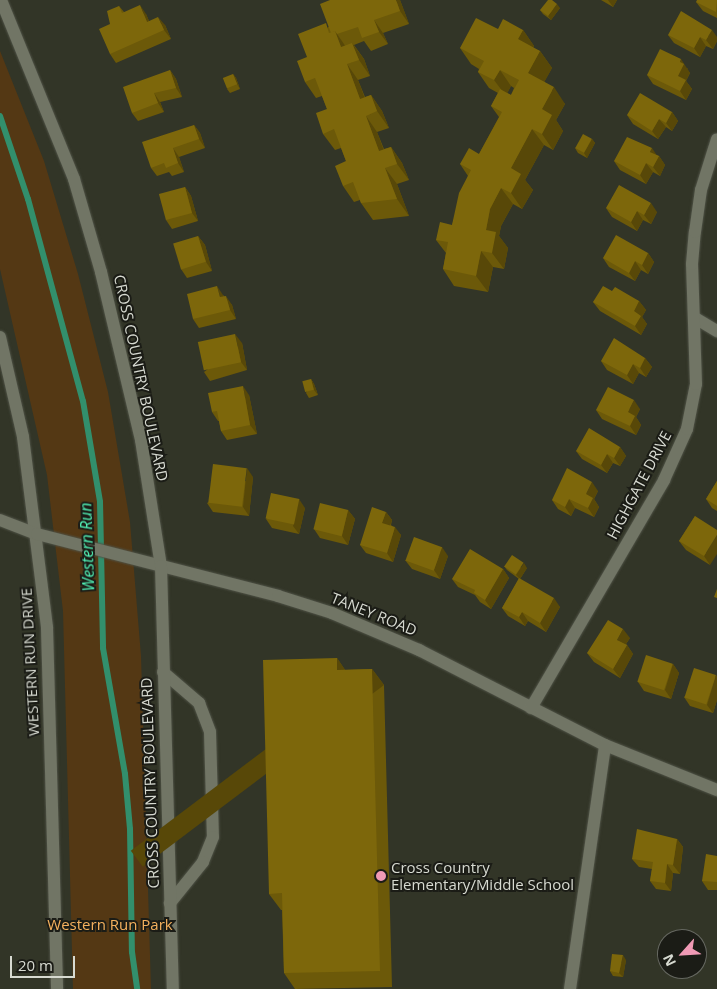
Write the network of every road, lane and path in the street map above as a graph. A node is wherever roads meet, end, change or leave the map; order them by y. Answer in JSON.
{"nodes":[{"id":1,"x":1,"y":0,"type":"edge"},
{"id":2,"x":717,"y":139,"type":"edge"},
{"id":3,"x":695,"y":318,"type":"junction"},
{"id":4,"x":717,"y":331,"type":"edge"},
{"id":5,"x":0,"y":336,"type":"edge"},
{"id":6,"x":0,"y":520,"type":"edge"},
{"id":7,"x":37,"y":534,"type":"junction"},
{"id":8,"x":160,"y":566,"type":"junction"},
{"id":9,"x":164,"y":672,"type":"junction"},
{"id":10,"x":531,"y":708,"type":"junction"},
{"id":11,"x":605,"y":745,"type":"junction"},
{"id":12,"x":717,"y":790,"type":"edge"},
{"id":13,"x":170,"y":903,"type":"junction"},
{"id":14,"x":57,"y":989,"type":"edge"},
{"id":15,"x":173,"y":989,"type":"edge"},
{"id":16,"x":570,"y":989,"type":"edge"}],
"edges":[{"from":1,"to":8,"type":"street","name":"CROSS COUNTRY BOULEVARD"},
{"from":2,"to":3,"type":"street","name":"HIGHGATE DRIVE"},
{"from":3,"to":4,"type":"street"},
{"from":3,"to":10,"type":"street","name":"HIGHGATE DRIVE"},
{"from":5,"to":7,"type":"street","name":"WESTERN RUN DRIVE"},
{"from":6,"to":7,"type":"street","name":"TANEY ROAD"},
{"from":7,"to":8,"type":"street","name":"TANEY ROAD"},
{"from":7,"to":14,"type":"street","name":"WESTERN RUN DRIVE"},
{"from":8,"to":9,"type":"street","name":"CROSS COUNTRY BOULEVARD"},
{"from":8,"to":10,"type":"street","name":"TANEY ROAD"},
{"from":9,"to":13,"type":"street","name":"CROSS COUNTRY BOULEVARD"},
{"from":9,"to":13,"type":"street"},
{"from":10,"to":11,"type":"street","name":"TANEY ROAD"},
{"from":11,"to":12,"type":"street","name":"TANEY ROAD"},
{"from":11,"to":16,"type":"street"},
{"from":13,"to":15,"type":"street","name":"CROSS COUNTRY BOULEVARD"}]}
